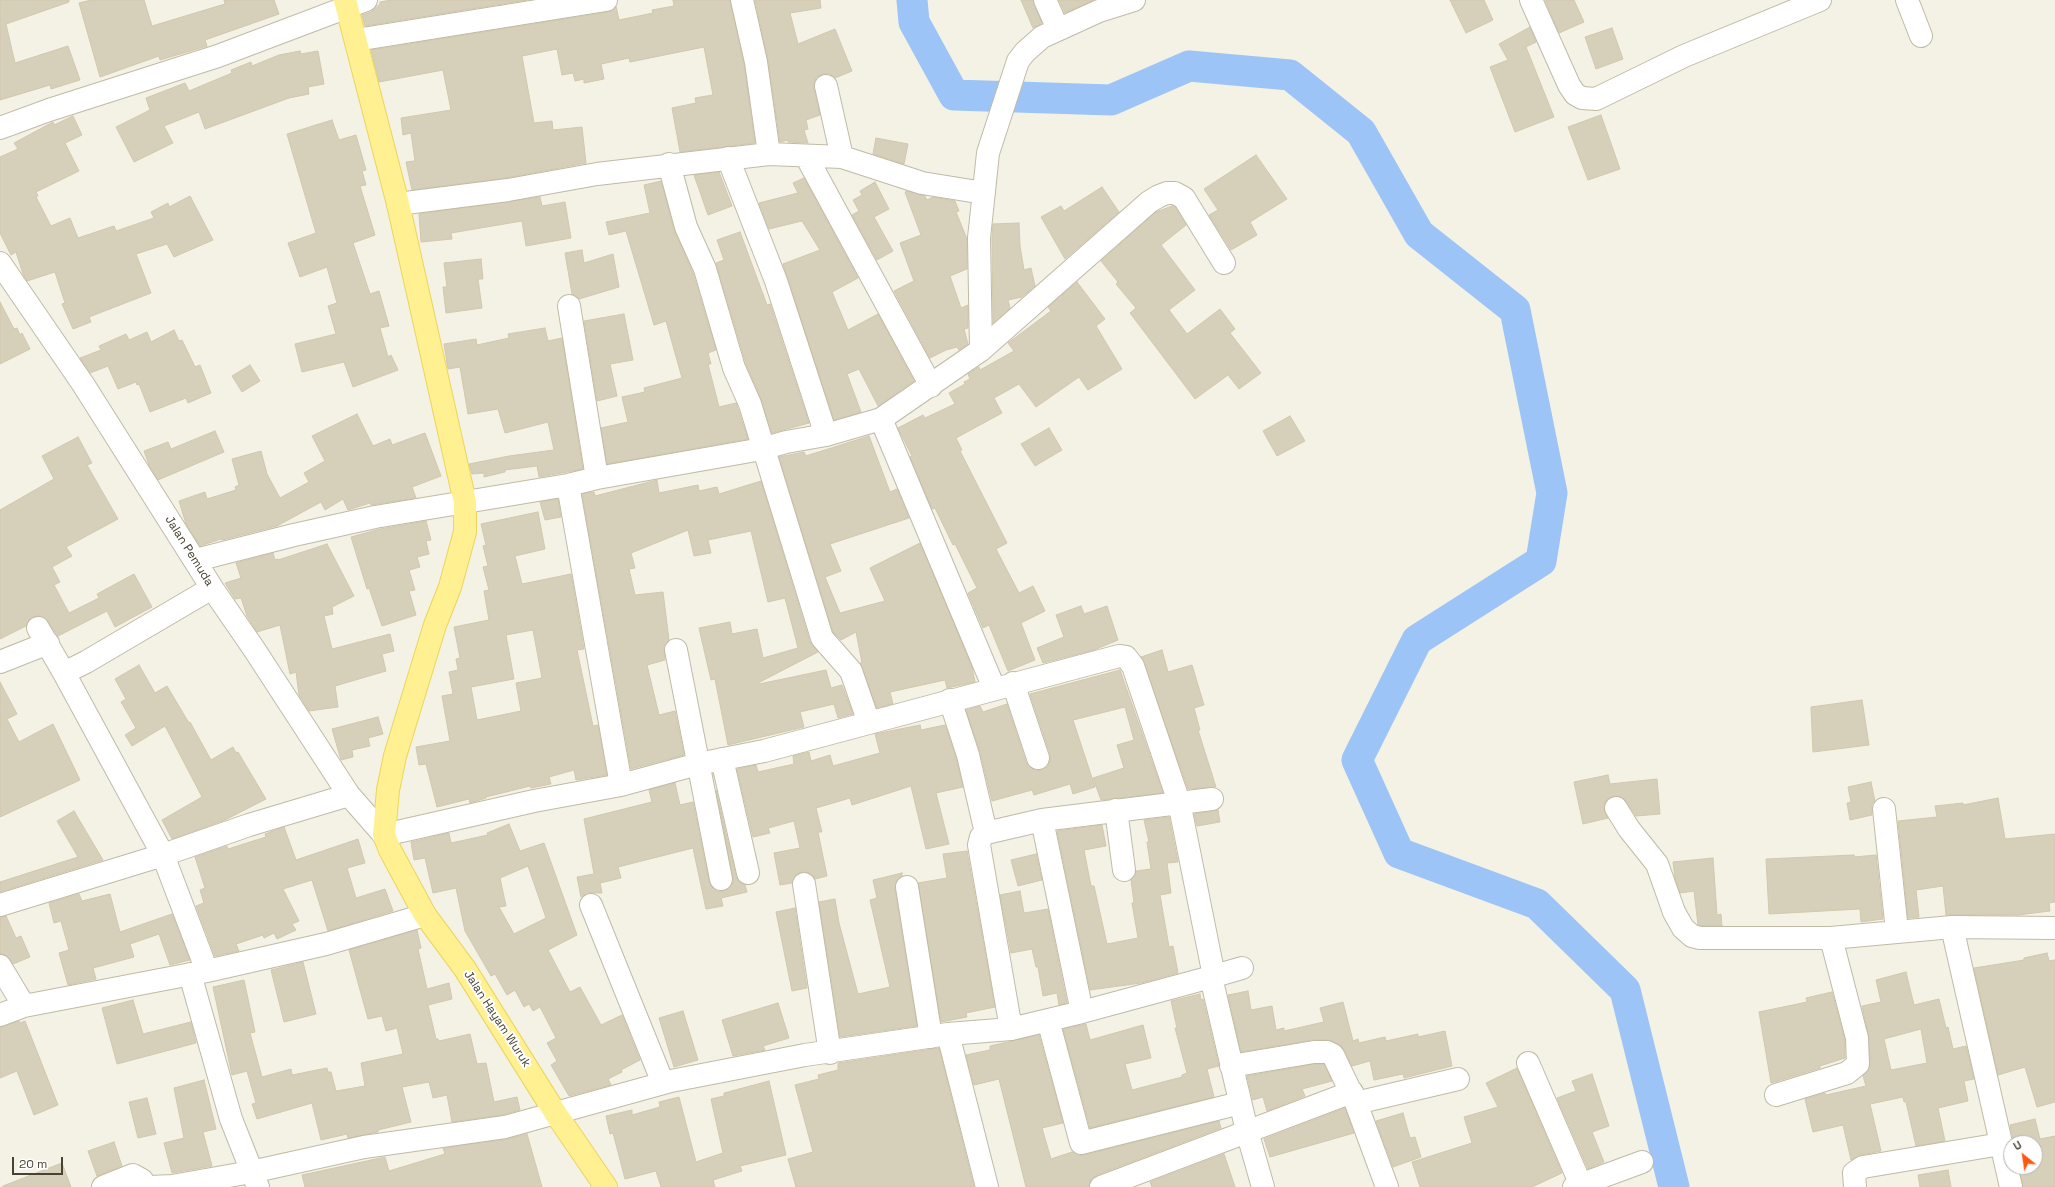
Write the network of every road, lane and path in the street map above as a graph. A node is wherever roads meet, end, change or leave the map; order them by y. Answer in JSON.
{"nodes":[{"id":1,"x":606,"y":0,"type":"edge"},
{"id":2,"x":742,"y":0,"type":"edge"},
{"id":3,"x":1045,"y":0,"type":"edge"},
{"id":4,"x":1133,"y":0,"type":"edge"},
{"id":5,"x":1531,"y":0,"type":"edge"},
{"id":6,"x":1820,"y":0,"type":"edge"},
{"id":7,"x":1906,"y":0,"type":"edge"},
{"id":8,"x":352,"y":2,"type":"edge"},
{"id":9,"x":1058,"y":29,"type":"junction"},
{"id":10,"x":1921,"y":36,"type":"dead end"},
{"id":11,"x":356,"y":40,"type":"junction"},
{"id":12,"x":826,"y":86,"type":"dead end"},
{"id":13,"x":0,"y":128,"type":"edge"},
{"id":14,"x":770,"y":154,"type":"junction"},
{"id":15,"x":806,"y":156,"type":"junction"},
{"id":16,"x":842,"y":157,"type":"junction"},
{"id":17,"x":728,"y":158,"type":"junction"},
{"id":18,"x":669,"y":164,"type":"junction"},
{"id":19,"x":984,"y":193,"type":"junction"},
{"id":20,"x":398,"y":204,"type":"junction"},
{"id":21,"x":0,"y":263,"type":"edge"},
{"id":22,"x":1224,"y":263,"type":"dead end"},
{"id":23,"x":569,"y":306,"type":"dead end"},
{"id":24,"x":981,"y":350,"type":"junction"},
{"id":25,"x":931,"y":386,"type":"junction"},
{"id":26,"x":881,"y":419,"type":"junction"},
{"id":27,"x":826,"y":435,"type":"junction"},
{"id":28,"x":762,"y":448,"type":"junction"},
{"id":29,"x":597,"y":478,"type":"junction"},
{"id":30,"x":568,"y":485,"type":"junction"},
{"id":31,"x":465,"y":502,"type":"junction"},
{"id":32,"x":196,"y":560,"type":"junction"},
{"id":33,"x":212,"y":588,"type":"junction"},
{"id":34,"x":676,"y":650,"type":"dead end"},
{"id":35,"x":0,"y":662,"type":"edge"},
{"id":36,"x":64,"y":673,"type":"junction"},
{"id":37,"x":1003,"y":685,"type":"junction"},
{"id":38,"x":950,"y":700,"type":"junction"},
{"id":39,"x":869,"y":723,"type":"junction"},
{"id":40,"x":1038,"y":758,"type":"dead end"},
{"id":41,"x":722,"y":759,"type":"junction"},
{"id":42,"x":698,"y":764,"type":"junction"},
{"id":43,"x":621,"y":785,"type":"junction"},
{"id":44,"x":349,"y":795,"type":"junction"},
{"id":45,"x":1212,"y":799,"type":"dead end"},
{"id":46,"x":1179,"y":802,"type":"junction"},
{"id":47,"x":1616,"y":808,"type":"dead end"},
{"id":48,"x":1884,"y":809,"type":"dead end"},
{"id":49,"x":1116,"y":810,"type":"junction"},
{"id":50,"x":1042,"y":820,"type":"junction"},
{"id":51,"x":986,"y":833,"type":"junction"},
{"id":52,"x":387,"y":842,"type":"junction"},
{"id":53,"x":163,"y":855,"type":"junction"},
{"id":54,"x":1124,"y":870,"type":"dead end"},
{"id":55,"x":748,"y":873,"type":"dead end"},
{"id":56,"x":721,"y":879,"type":"dead end"},
{"id":57,"x":804,"y":884,"type":"dead end"},
{"id":58,"x":907,"y":887,"type":"dead end"},
{"id":59,"x":591,"y":904,"type":"dead end"},
{"id":60,"x":0,"y":905,"type":"edge"},
{"id":61,"x":425,"y":915,"type":"junction"},
{"id":62,"x":1952,"y":927,"type":"junction"},
{"id":63,"x":2055,"y":928,"type":"edge"},
{"id":64,"x":1897,"y":931,"type":"junction"},
{"id":65,"x":1831,"y":938,"type":"junction"},
{"id":66,"x":0,"y":966,"type":"edge"},
{"id":67,"x":1242,"y":968,"type":"dead end"},
{"id":68,"x":198,"y":973,"type":"junction"},
{"id":69,"x":1212,"y":977,"type":"junction"},
{"id":70,"x":24,"y":1006,"type":"junction"},
{"id":71,"x":1082,"y":1012,"type":"junction"},
{"id":72,"x":0,"y":1015,"type":"edge"},
{"id":73,"x":1048,"y":1020,"type":"junction"},
{"id":74,"x":1011,"y":1029,"type":"junction"},
{"id":75,"x":940,"y":1036,"type":"junction"},
{"id":76,"x":830,"y":1053,"type":"junction"},
{"id":77,"x":1528,"y":1063,"type":"dead end"},
{"id":78,"x":1231,"y":1066,"type":"junction"},
{"id":79,"x":1458,"y":1080,"type":"dead end"},
{"id":80,"x":663,"y":1083,"type":"junction"},
{"id":81,"x":1776,"y":1095,"type":"dead end"},
{"id":82,"x":1354,"y":1098,"type":"junction"},
{"id":83,"x":1240,"y":1103,"type":"junction"},
{"id":84,"x":556,"y":1114,"type":"junction"},
{"id":85,"x":1247,"y":1131,"type":"junction"},
{"id":86,"x":2001,"y":1144,"type":"junction"},
{"id":87,"x":1642,"y":1162,"type":"dead end"},
{"id":88,"x":254,"y":1180,"type":"edge"},
{"id":89,"x":1577,"y":1186,"type":"edge"},
{"id":90,"x":103,"y":1187,"type":"edge"},
{"id":91,"x":144,"y":1187,"type":"edge"},
{"id":92,"x":150,"y":1187,"type":"edge"},
{"id":93,"x":606,"y":1187,"type":"edge"},
{"id":94,"x":987,"y":1187,"type":"edge"},
{"id":95,"x":1101,"y":1187,"type":"edge"},
{"id":96,"x":1262,"y":1187,"type":"edge"},
{"id":97,"x":1387,"y":1187,"type":"edge"},
{"id":98,"x":1855,"y":1187,"type":"edge"},
{"id":99,"x":2011,"y":1187,"type":"edge"}],
"edges":[{"from":1,"to":11,"type":"street"},
{"from":2,"to":14,"type":"street"},
{"from":3,"to":9,"type":"street"},
{"from":4,"to":9,"type":"street"},
{"from":5,"to":6,"type":"street"},
{"from":7,"to":10,"type":"street"},
{"from":8,"to":11,"type":"main road"},
{"from":8,"to":13,"type":"street"},
{"from":9,"to":19,"type":"street"},
{"from":11,"to":20,"type":"main road"},
{"from":12,"to":16,"type":"street"},
{"from":14,"to":15,"type":"street"},
{"from":14,"to":17,"type":"street"},
{"from":15,"to":16,"type":"street"},
{"from":15,"to":25,"type":"street"},
{"from":16,"to":19,"type":"street"},
{"from":17,"to":18,"type":"street"},
{"from":17,"to":27,"type":"street"},
{"from":18,"to":20,"type":"street"},
{"from":18,"to":28,"type":"street"},
{"from":19,"to":24,"type":"street"},
{"from":20,"to":31,"type":"main road"},
{"from":21,"to":32,"type":"street","name":"Jalan Pemuda"},
{"from":22,"to":24,"type":"street"},
{"from":23,"to":29,"type":"street"},
{"from":24,"to":25,"type":"street"},
{"from":25,"to":26,"type":"street"},
{"from":26,"to":27,"type":"street"},
{"from":26,"to":37,"type":"street"},
{"from":27,"to":28,"type":"street"},
{"from":28,"to":29,"type":"street"},
{"from":28,"to":39,"type":"street"},
{"from":29,"to":30,"type":"street"},
{"from":30,"to":31,"type":"street"},
{"from":30,"to":43,"type":"street"},
{"from":31,"to":32,"type":"street"},
{"from":31,"to":52,"type":"main road"},
{"from":32,"to":33,"type":"street","name":"Jalan Pemuda"},
{"from":33,"to":36,"type":"street"},
{"from":33,"to":44,"type":"street","name":"Jalan Pemuda"},
{"from":34,"to":42,"type":"street"},
{"from":35,"to":36,"type":"street"},
{"from":36,"to":53,"type":"street"},
{"from":37,"to":38,"type":"street"},
{"from":37,"to":40,"type":"street"},
{"from":37,"to":46,"type":"street"},
{"from":38,"to":39,"type":"street"},
{"from":38,"to":51,"type":"street"},
{"from":39,"to":41,"type":"street"},
{"from":41,"to":42,"type":"street"},
{"from":41,"to":55,"type":"street"},
{"from":42,"to":43,"type":"street"},
{"from":42,"to":56,"type":"street"},
{"from":43,"to":52,"type":"street"},
{"from":44,"to":52,"type":"street","name":"Jalan Pemuda"},
{"from":44,"to":53,"type":"street"},
{"from":45,"to":46,"type":"street"},
{"from":46,"to":49,"type":"street"},
{"from":46,"to":69,"type":"street"},
{"from":47,"to":65,"type":"street"},
{"from":48,"to":64,"type":"street"},
{"from":49,"to":50,"type":"street"},
{"from":49,"to":54,"type":"street"},
{"from":50,"to":51,"type":"street"},
{"from":50,"to":71,"type":"street"},
{"from":51,"to":74,"type":"street"},
{"from":52,"to":61,"type":"main road","name":"Jalan Hayam Wuruk"},
{"from":53,"to":60,"type":"street"},
{"from":53,"to":68,"type":"street"},
{"from":57,"to":76,"type":"street"},
{"from":58,"to":75,"type":"street"},
{"from":59,"to":80,"type":"street"},
{"from":61,"to":68,"type":"street"},
{"from":61,"to":84,"type":"main road","name":"Jalan Hayam Wuruk"},
{"from":62,"to":63,"type":"street"},
{"from":62,"to":64,"type":"street"},
{"from":62,"to":86,"type":"street"},
{"from":64,"to":65,"type":"street"},
{"from":65,"to":81,"type":"street"},
{"from":66,"to":70,"type":"street"},
{"from":67,"to":69,"type":"street"},
{"from":68,"to":70,"type":"street"},
{"from":68,"to":88,"type":"street"},
{"from":69,"to":71,"type":"street"},
{"from":69,"to":78,"type":"street"},
{"from":70,"to":72,"type":"street"},
{"from":71,"to":73,"type":"street"},
{"from":73,"to":74,"type":"street"},
{"from":73,"to":83,"type":"street"},
{"from":74,"to":75,"type":"street"},
{"from":75,"to":76,"type":"street"},
{"from":75,"to":94,"type":"street"},
{"from":76,"to":80,"type":"street"},
{"from":77,"to":89,"type":"street"},
{"from":78,"to":82,"type":"street"},
{"from":78,"to":83,"type":"street"},
{"from":79,"to":82,"type":"street"},
{"from":80,"to":84,"type":"street"},
{"from":82,"to":85,"type":"street"},
{"from":82,"to":97,"type":"street"},
{"from":83,"to":85,"type":"street"},
{"from":84,"to":88,"type":"street"},
{"from":84,"to":93,"type":"main road","name":"Jalan Hayam Wuruk"},
{"from":85,"to":95,"type":"street"},
{"from":85,"to":96,"type":"street"},
{"from":86,"to":98,"type":"street"},
{"from":86,"to":99,"type":"street"},
{"from":87,"to":89,"type":"street"},
{"from":88,"to":92,"type":"street"},
{"from":90,"to":91,"type":"street"}]}
